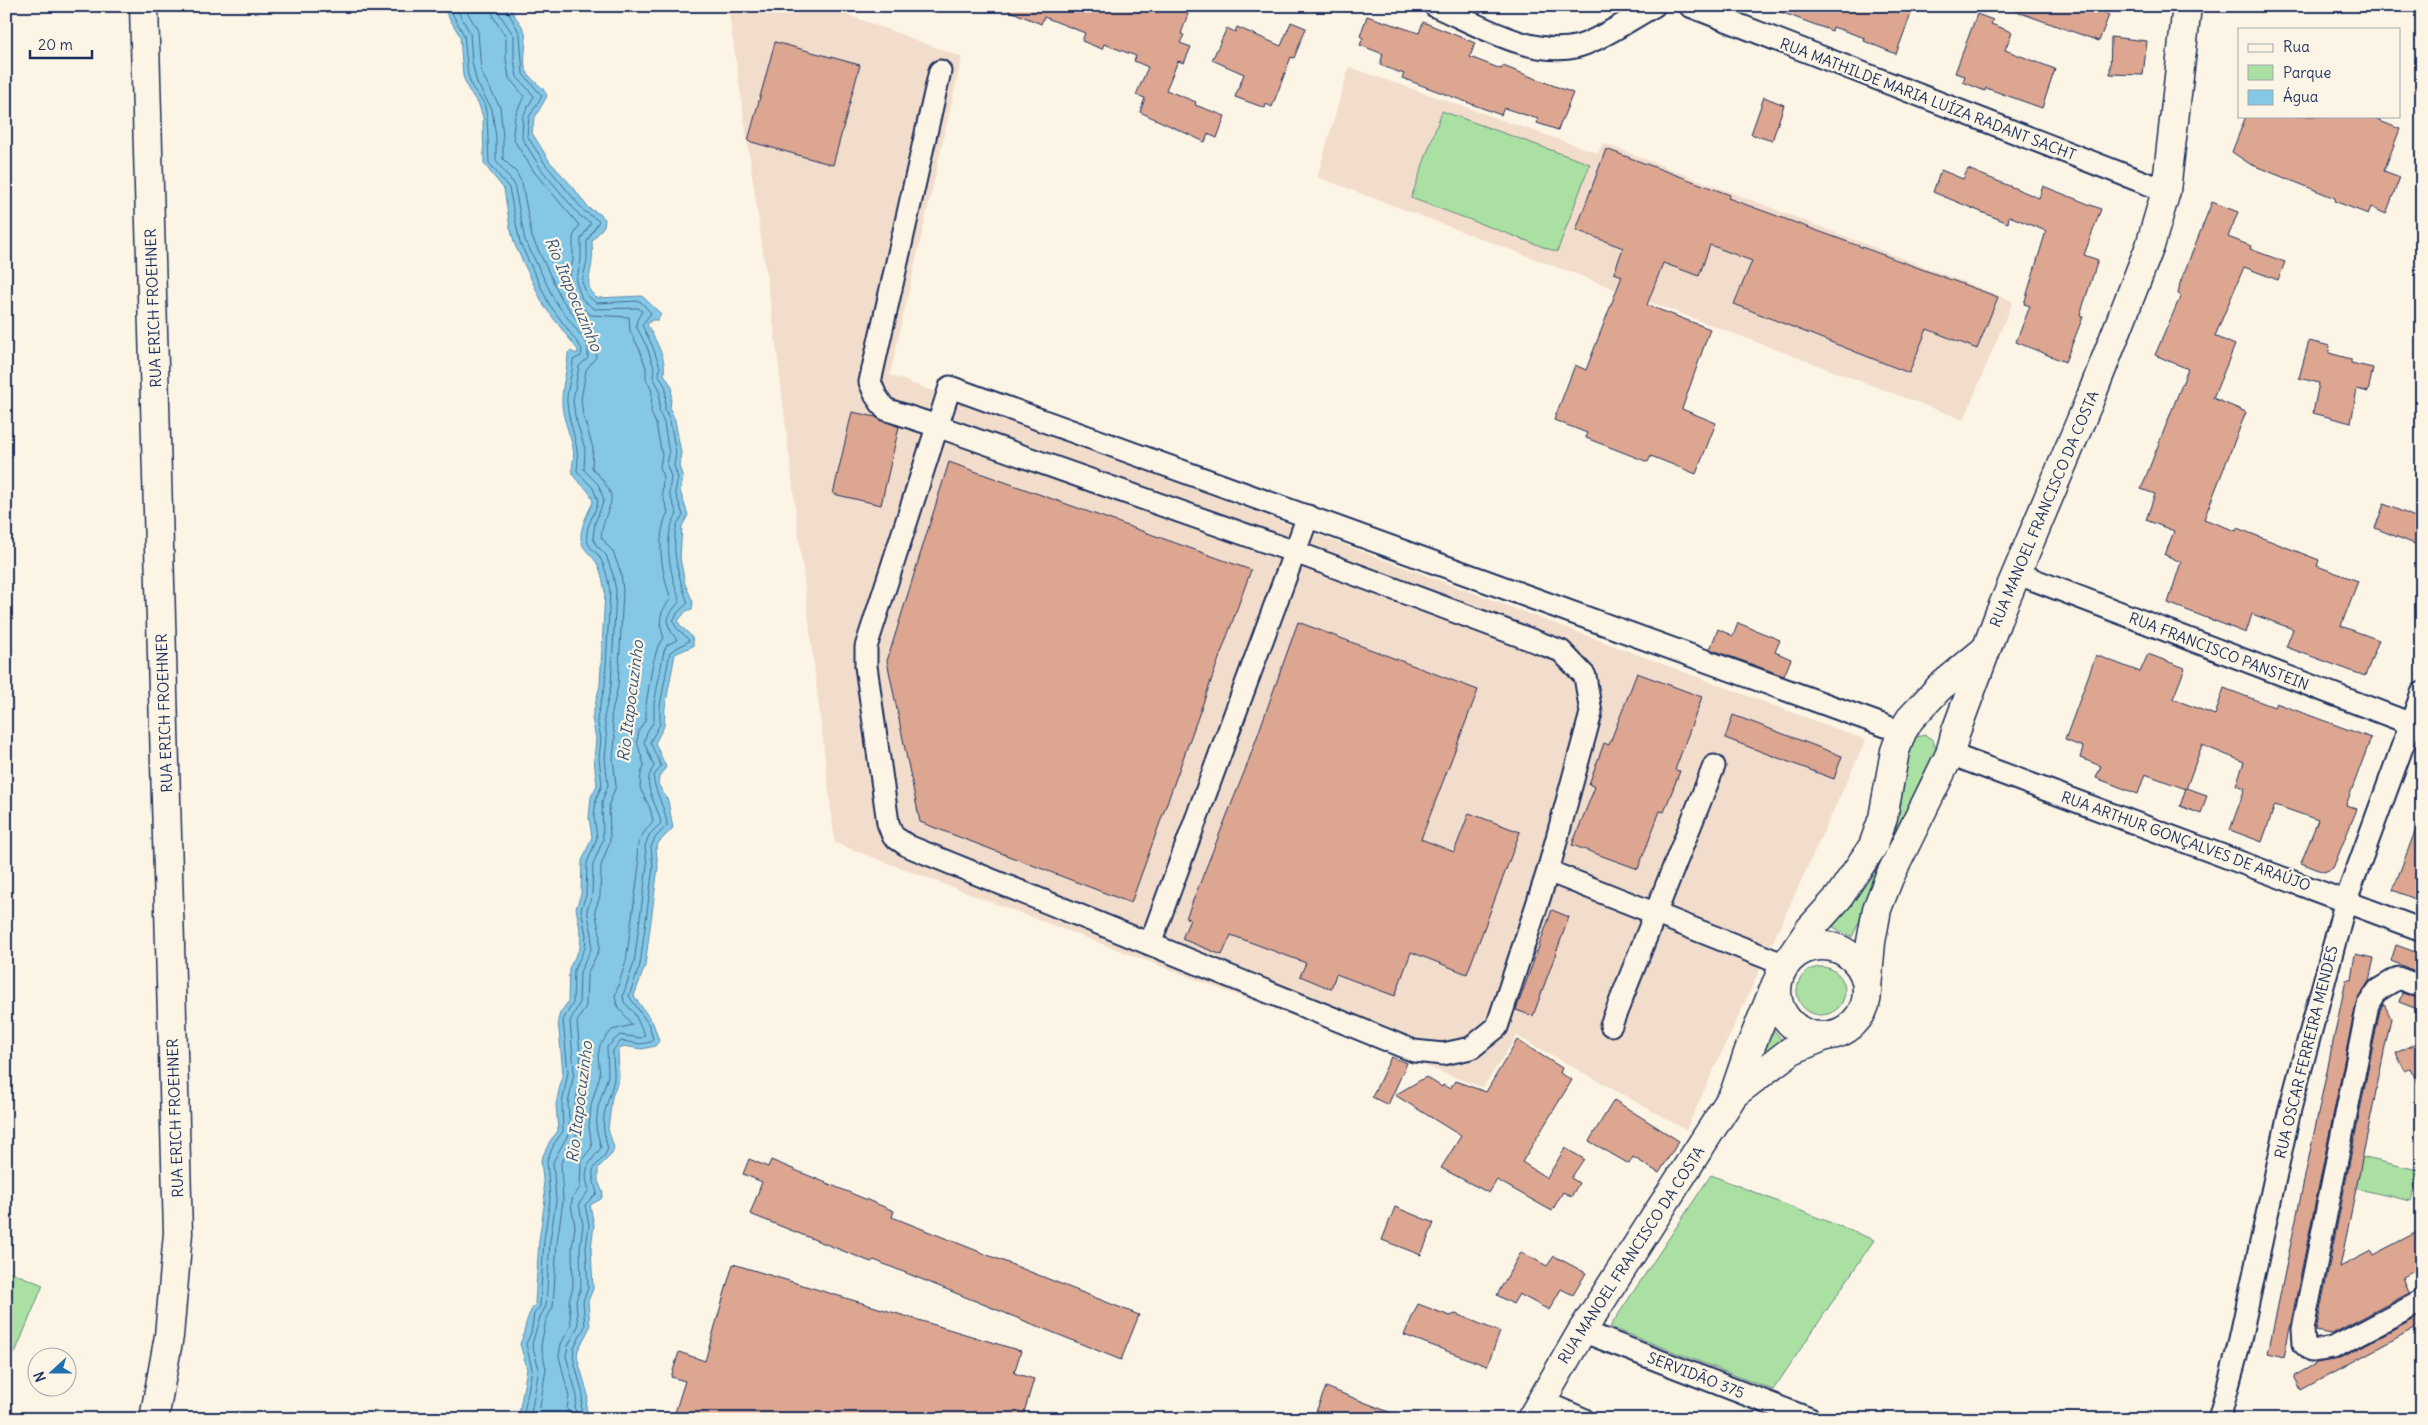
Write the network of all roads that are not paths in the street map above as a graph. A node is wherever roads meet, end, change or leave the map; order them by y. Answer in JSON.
{"nodes":[{"id":1,"x":144,"y":6,"type":"edge"},
{"id":2,"x":1435,"y":6,"type":"edge"},
{"id":3,"x":1654,"y":6,"type":"edge"},
{"id":4,"x":1690,"y":6,"type":"edge"},
{"id":5,"x":2187,"y":6,"type":"edge"},
{"id":6,"x":940,"y":71,"type":"dead end"},
{"id":7,"x":2166,"y":191,"type":"junction"},
{"id":8,"x":937,"y":426,"type":"junction"},
{"id":9,"x":1308,"y":516,"type":"junction"},
{"id":10,"x":1295,"y":552,"type":"junction"},
{"id":11,"x":2016,"y":573,"type":"junction"},
{"id":12,"x":1987,"y":648,"type":"junction"},
{"id":13,"x":2422,"y":693,"type":"edge"},
{"id":14,"x":1919,"y":710,"type":"junction"},
{"id":15,"x":2416,"y":726,"type":"edge"},
{"id":16,"x":1902,"y":732,"type":"junction"},
{"id":17,"x":1953,"y":743,"type":"junction"},
{"id":18,"x":1714,"y":766,"type":"dead end"},
{"id":19,"x":1548,"y":871,"type":"junction"},
{"id":20,"x":2346,"y":900,"type":"junction"},
{"id":21,"x":1656,"y":914,"type":"junction"},
{"id":22,"x":2422,"y":930,"type":"edge"},
{"id":23,"x":1150,"y":944,"type":"junction"},
{"id":24,"x":1784,"y":969,"type":"junction"},
{"id":25,"x":2422,"y":987,"type":"edge"},
{"id":26,"x":1868,"y":988,"type":"junction"},
{"id":27,"x":1611,"y":1025,"type":"dead end"},
{"id":28,"x":1823,"y":1037,"type":"junction"},
{"id":29,"x":1734,"y":1094,"type":"junction"},
{"id":30,"x":2422,"y":1301,"type":"edge"},
{"id":31,"x":1582,"y":1331,"type":"junction"},
{"id":32,"x":1536,"y":1410,"type":"edge"},
{"id":33,"x":154,"y":1419,"type":"edge"},
{"id":34,"x":1583,"y":1419,"type":"edge"},
{"id":35,"x":1810,"y":1419,"type":"edge"},
{"id":36,"x":2218,"y":1419,"type":"edge"}],
"edges":[{"from":1,"to":33,"type":"main road","name":"RUA ERICH FROEHNER"},
{"from":2,"to":3,"type":"street"},
{"from":4,"to":7,"type":"street","name":"RUA MATHILDE MARIA LUÍZA RADANT SACHT"},
{"from":5,"to":7,"type":"main road","name":"RUA MANOEL FRANCISCO DA COSTA"},
{"from":6,"to":8,"type":"street"},
{"from":7,"to":11,"type":"main road","name":"RUA MANOEL FRANCISCO DA COSTA"},
{"from":8,"to":9,"type":"street"},
{"from":8,"to":10,"type":"street"},
{"from":8,"to":23,"type":"street"},
{"from":9,"to":10,"type":"street"},
{"from":9,"to":16,"type":"street"},
{"from":10,"to":19,"type":"street"},
{"from":10,"to":23,"type":"street"},
{"from":11,"to":12,"type":"main road","name":"RUA MANOEL FRANCISCO DA COSTA"},
{"from":11,"to":15,"type":"street","name":"RUA FRANCISCO PANSTEIN"},
{"from":12,"to":14,"type":"main road","name":"RUA MANOEL FRANCISCO DA COSTA"},
{"from":12,"to":17,"type":"main road"},
{"from":13,"to":15,"type":"street","name":"RUA OSCAR FERREIRA MENDES"},
{"from":14,"to":16,"type":"main road","name":"RUA MANOEL FRANCISCO DA COSTA"},
{"from":14,"to":17,"type":"main road"},
{"from":15,"to":20,"type":"street","name":"RUA OSCAR FERREIRA MENDES"},
{"from":16,"to":24,"type":"main road","name":"RUA MANOEL FRANCISCO DA COSTA"},
{"from":17,"to":20,"type":"street","name":"RUA ARTHUR GONÇALVES DE ARAÚJO"},
{"from":17,"to":26,"type":"main road"},
{"from":18,"to":21,"type":"street"},
{"from":19,"to":21,"type":"street"},
{"from":19,"to":23,"type":"street"},
{"from":20,"to":22,"type":"street","name":"RUA ARTHUR GONÇALVES DE ARAÚJO"},
{"from":20,"to":36,"type":"street","name":"RUA OSCAR FERREIRA MENDES"},
{"from":21,"to":24,"type":"street"},
{"from":21,"to":27,"type":"street"},
{"from":24,"to":26,"type":"main road"},
{"from":24,"to":28,"type":"main road"},
{"from":24,"to":29,"type":"main road","name":"RUA MANOEL FRANCISCO DA COSTA"},
{"from":25,"to":30,"type":"street"},
{"from":26,"to":28,"type":"main road"},
{"from":28,"to":29,"type":"main road","name":"RUA MANOEL FRANCISCO DA COSTA"},
{"from":29,"to":31,"type":"main road","name":"RUA MANOEL FRANCISCO DA COSTA"},
{"from":31,"to":32,"type":"main road","name":"RUA MANOEL FRANCISCO DA COSTA"},
{"from":31,"to":35,"type":"street","name":"SERVIDÃO 375"},
{"from":32,"to":34,"type":"street"}]}
